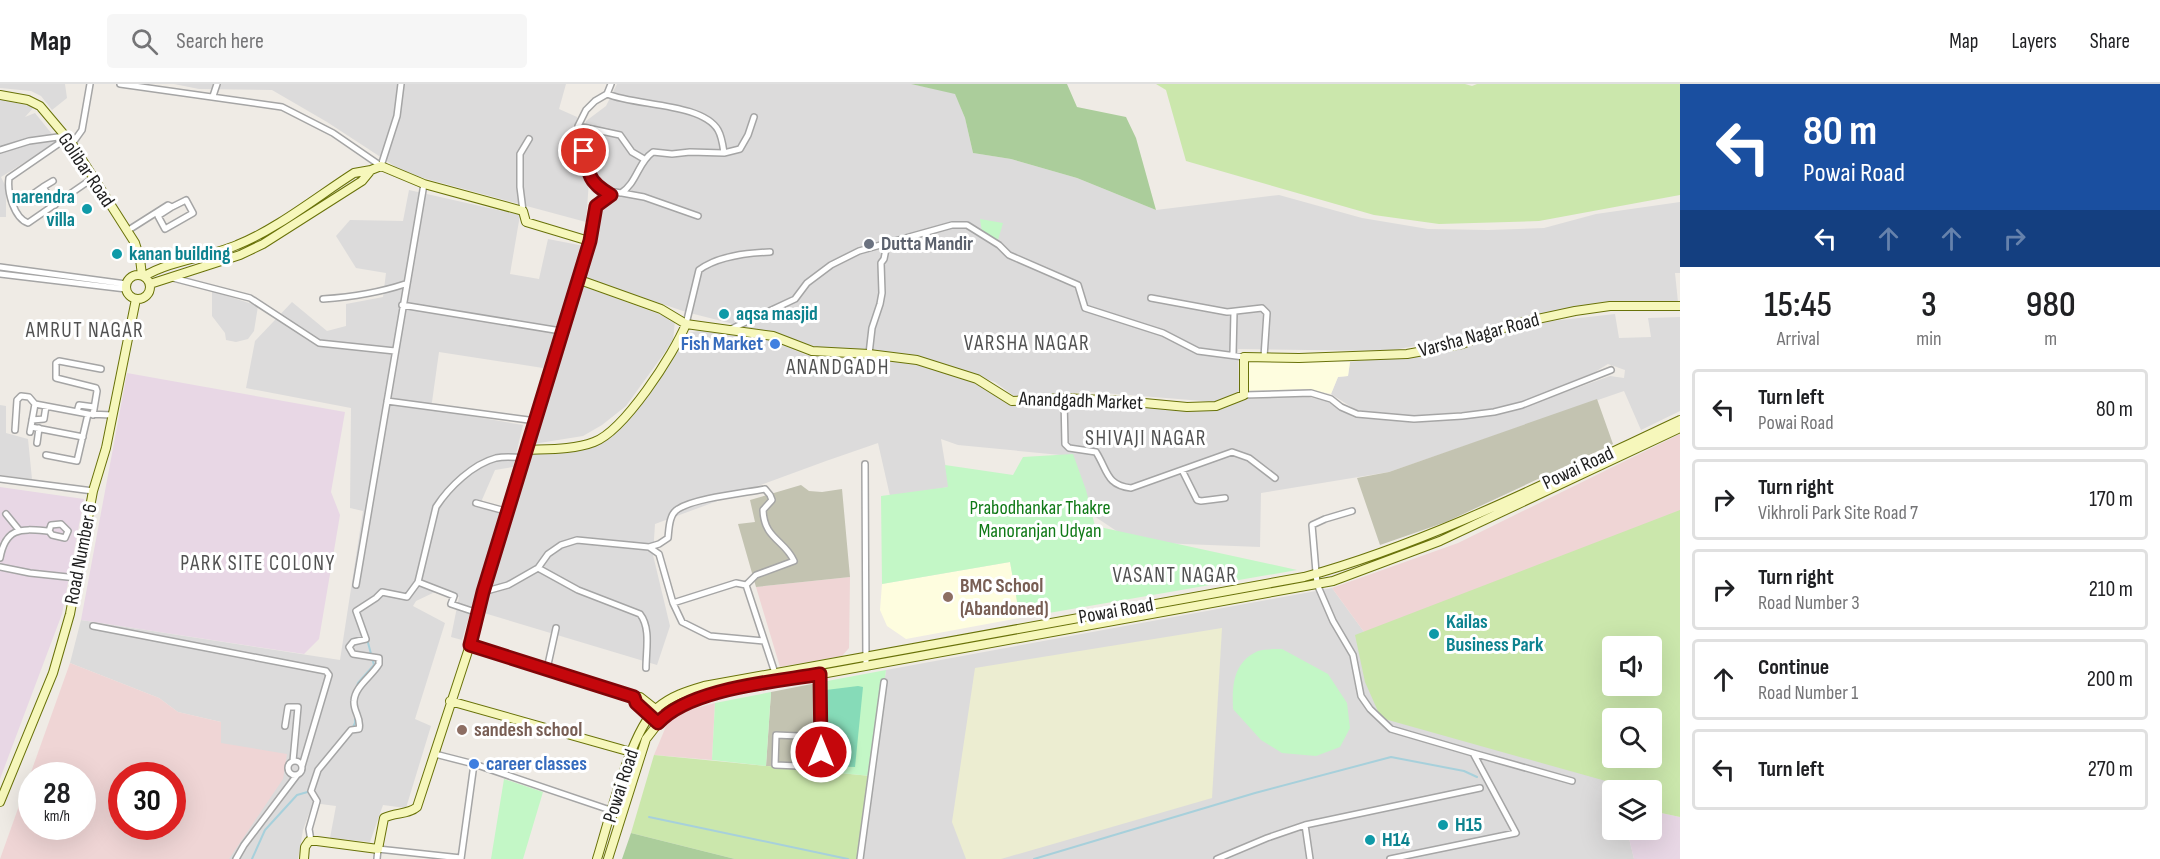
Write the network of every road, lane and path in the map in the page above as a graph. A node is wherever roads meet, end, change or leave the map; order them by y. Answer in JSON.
{"nodes":[{"id":1,"x":90,"y":84,"type":"edge"},
{"id":2,"x":120,"y":84,"type":"edge"},
{"id":3,"x":217,"y":84,"type":"edge"},
{"id":4,"x":400,"y":84,"type":"edge"},
{"id":5,"x":611,"y":84,"type":"edge"},
{"id":6,"x":607,"y":94,"type":"junction"},
{"id":7,"x":0,"y":95,"type":"edge"},
{"id":8,"x":213,"y":96,"type":"junction"},
{"id":9,"x":754,"y":117,"type":"dead end"},
{"id":10,"x":578,"y":126,"type":"junction"},
{"id":11,"x":68,"y":139,"type":"junction"},
{"id":12,"x":529,"y":139,"type":"dead end"},
{"id":13,"x":0,"y":150,"type":"edge"},
{"id":14,"x":724,"y":153,"type":"junction"},
{"id":15,"x":644,"y":159,"type":"junction"},
{"id":16,"x":381,"y":166,"type":"junction"},
{"id":17,"x":371,"y":170,"type":"junction"},
{"id":18,"x":93,"y":178,"type":"junction"},
{"id":19,"x":52,"y":181,"type":"dead end"},
{"id":20,"x":424,"y":184,"type":"junction"},
{"id":21,"x":333,"y":186,"type":"junction"},
{"id":22,"x":43,"y":187,"type":"junction"},
{"id":23,"x":621,"y":193,"type":"junction"},
{"id":24,"x":611,"y":195,"type":"junction"},
{"id":25,"x":30,"y":196,"type":"dead end"},
{"id":26,"x":338,"y":196,"type":"junction"},
{"id":27,"x":55,"y":205,"type":"junction"},
{"id":28,"x":172,"y":207,"type":"junction"},
{"id":29,"x":297,"y":210,"type":"junction"},
{"id":30,"x":523,"y":211,"type":"junction"},
{"id":31,"x":698,"y":216,"type":"dead end"},
{"id":32,"x":303,"y":219,"type":"junction"},
{"id":33,"x":127,"y":231,"type":"junction"},
{"id":34,"x":590,"y":241,"type":"junction"},
{"id":35,"x":240,"y":244,"type":"junction"},
{"id":36,"x":887,"y":244,"type":"junction"},
{"id":37,"x":770,"y":252,"type":"dead end"},
{"id":38,"x":243,"y":254,"type":"junction"},
{"id":39,"x":184,"y":262,"type":"junction"},
{"id":40,"x":0,"y":267,"type":"edge"},
{"id":41,"x":188,"y":272,"type":"junction"},
{"id":42,"x":0,"y":274,"type":"edge"},
{"id":43,"x":144,"y":275,"type":"junction"},
{"id":44,"x":170,"y":278,"type":"junction"},
{"id":45,"x":577,"y":279,"type":"junction"},
{"id":46,"x":150,"y":284,"type":"junction"},
{"id":47,"x":405,"y":284,"type":"junction"},
{"id":48,"x":126,"y":287,"type":"junction"},
{"id":49,"x":1151,"y":298,"type":"dead end"},
{"id":50,"x":136,"y":299,"type":"junction"},
{"id":51,"x":323,"y":299,"type":"dead end"},
{"id":52,"x":402,"y":305,"type":"junction"},
{"id":53,"x":1680,"y":306,"type":"edge"},
{"id":54,"x":1234,"y":312,"type":"junction"},
{"id":55,"x":687,"y":324,"type":"junction"},
{"id":56,"x":730,"y":329,"type":"junction"},
{"id":57,"x":561,"y":331,"type":"junction"},
{"id":58,"x":394,"y":351,"type":"junction"},
{"id":59,"x":868,"y":354,"type":"junction"},
{"id":60,"x":1233,"y":354,"type":"junction"},
{"id":61,"x":1244,"y":357,"type":"junction"},
{"id":62,"x":1264,"y":357,"type":"junction"},
{"id":63,"x":100,"y":369,"type":"dead end"},
{"id":64,"x":1611,"y":370,"type":"dead end"},
{"id":65,"x":1244,"y":395,"type":"junction"},
{"id":66,"x":1064,"y":398,"type":"junction"},
{"id":67,"x":387,"y":401,"type":"junction"},
{"id":68,"x":35,"y":404,"type":"junction"},
{"id":69,"x":46,"y":406,"type":"junction"},
{"id":70,"x":94,"y":407,"type":"junction"},
{"id":71,"x":77,"y":412,"type":"junction"},
{"id":72,"x":90,"y":414,"type":"junction"},
{"id":73,"x":111,"y":419,"type":"junction"},
{"id":74,"x":32,"y":420,"type":"junction"},
{"id":75,"x":1680,"y":420,"type":"edge"},
{"id":76,"x":536,"y":421,"type":"junction"},
{"id":77,"x":39,"y":428,"type":"junction"},
{"id":78,"x":1680,"y":428,"type":"edge"},
{"id":79,"x":15,"y":430,"type":"dead end"},
{"id":80,"x":84,"y":437,"type":"junction"},
{"id":81,"x":37,"y":443,"type":"dead end"},
{"id":82,"x":525,"y":454,"type":"junction"},
{"id":83,"x":46,"y":455,"type":"dead end"},
{"id":84,"x":866,"y":464,"type":"dead end"},
{"id":85,"x":1182,"y":470,"type":"junction"},
{"id":86,"x":1275,"y":478,"type":"dead end"},
{"id":87,"x":0,"y":479,"type":"edge"},
{"id":88,"x":93,"y":491,"type":"junction"},
{"id":89,"x":1225,"y":498,"type":"dead end"},
{"id":90,"x":476,"y":503,"type":"dead end"},
{"id":91,"x":1352,"y":511,"type":"dead end"},
{"id":92,"x":509,"y":512,"type":"junction"},
{"id":93,"x":6,"y":514,"type":"dead end"},
{"id":94,"x":19,"y":530,"type":"junction"},
{"id":95,"x":49,"y":531,"type":"dead end"},
{"id":96,"x":649,"y":547,"type":"junction"},
{"id":97,"x":0,"y":558,"type":"edge"},
{"id":98,"x":0,"y":567,"type":"edge"},
{"id":99,"x":538,"y":568,"type":"junction"},
{"id":100,"x":1316,"y":574,"type":"junction"},
{"id":101,"x":77,"y":578,"type":"junction"},
{"id":102,"x":418,"y":582,"type":"junction"},
{"id":103,"x":1317,"y":584,"type":"junction"},
{"id":104,"x":356,"y":585,"type":"dead end"},
{"id":105,"x":747,"y":585,"type":"junction"},
{"id":106,"x":1226,"y":591,"type":"junction"},
{"id":107,"x":483,"y":592,"type":"junction"},
{"id":108,"x":1227,"y":600,"type":"junction"},
{"id":109,"x":673,"y":603,"type":"junction"},
{"id":110,"x":478,"y":613,"type":"junction"},
{"id":111,"x":93,"y":626,"type":"dead end"},
{"id":112,"x":556,"y":628,"type":"dead end"},
{"id":113,"x":764,"y":641,"type":"junction"},
{"id":114,"x":470,"y":645,"type":"junction"},
{"id":115,"x":866,"y":656,"type":"junction"},
{"id":116,"x":866,"y":666,"type":"junction"},
{"id":117,"x":646,"y":668,"type":"dead end"},
{"id":118,"x":547,"y":669,"type":"junction"},
{"id":119,"x":775,"y":673,"type":"junction"},
{"id":120,"x":820,"y":674,"type":"junction"},
{"id":121,"x":884,"y":682,"type":"dead end"},
{"id":122,"x":450,"y":701,"type":"junction"},
{"id":123,"x":636,"y":701,"type":"junction"},
{"id":124,"x":656,"y":708,"type":"junction"},
{"id":125,"x":650,"y":716,"type":"junction"},
{"id":126,"x":661,"y":720,"type":"junction"},
{"id":127,"x":285,"y":726,"type":"dead end"},
{"id":128,"x":641,"y":728,"type":"junction"},
{"id":129,"x":821,"y":737,"type":"junction"},
{"id":130,"x":631,"y":752,"type":"junction"},
{"id":131,"x":1473,"y":753,"type":"junction"},
{"id":132,"x":435,"y":754,"type":"junction"},
{"id":133,"x":293,"y":761,"type":"junction"},
{"id":134,"x":474,"y":764,"type":"junction"},
{"id":135,"x":302,"y":766,"type":"junction"},
{"id":136,"x":297,"y":775,"type":"junction"},
{"id":137,"x":1572,"y":781,"type":"dead end"},
{"id":138,"x":1480,"y":788,"type":"dead end"},
{"id":139,"x":0,"y":802,"type":"edge"},
{"id":140,"x":613,"y":812,"type":"junction"},
{"id":141,"x":1305,"y":825,"type":"junction"},
{"id":142,"x":311,"y":841,"type":"junction"},
{"id":143,"x":378,"y":849,"type":"junction"},
{"id":144,"x":236,"y":859,"type":"edge"},
{"id":145,"x":304,"y":859,"type":"edge"},
{"id":146,"x":377,"y":859,"type":"edge"},
{"id":147,"x":461,"y":859,"type":"edge"},
{"id":148,"x":597,"y":859,"type":"edge"},
{"id":149,"x":608,"y":859,"type":"edge"},
{"id":150,"x":860,"y":859,"type":"edge"},
{"id":151,"x":1217,"y":859,"type":"edge"},
{"id":152,"x":1310,"y":859,"type":"edge"},
{"id":153,"x":1390,"y":859,"type":"edge"}],
"edges":[{"from":1,"to":11,"type":"street"},
{"from":2,"to":8,"type":"street"},
{"from":3,"to":8,"type":"street"},
{"from":4,"to":16,"type":"street"},
{"from":5,"to":6,"type":"street"},
{"from":6,"to":10,"type":"street"},
{"from":6,"to":14,"type":"street"},
{"from":7,"to":11,"type":"street","name":"Golibar Road"},
{"from":8,"to":16,"type":"street"},
{"from":9,"to":14,"type":"street"},
{"from":10,"to":15,"type":"street"},
{"from":10,"to":24,"type":"street"},
{"from":11,"to":13,"type":"street"},
{"from":11,"to":18,"type":"street","name":"Golibar Road"},
{"from":11,"to":27,"type":"street"},
{"from":12,"to":30,"type":"street"},
{"from":14,"to":15,"type":"street"},
{"from":15,"to":23,"type":"street"},
{"from":16,"to":17,"type":"street"},
{"from":16,"to":20,"type":"street"},
{"from":17,"to":21,"type":"street"},
{"from":17,"to":26,"type":"street"},
{"from":18,"to":27,"type":"street"},
{"from":18,"to":33,"type":"street","name":"Golibar Road"},
{"from":19,"to":22,"type":"street"},
{"from":20,"to":30,"type":"street"},
{"from":20,"to":47,"type":"street"},
{"from":21,"to":26,"type":"street"},
{"from":21,"to":29,"type":"street"},
{"from":22,"to":25,"type":"street"},
{"from":22,"to":27,"type":"street"},
{"from":23,"to":24,"type":"street"},
{"from":23,"to":31,"type":"street"},
{"from":24,"to":34,"type":"street"},
{"from":26,"to":32,"type":"street"},
{"from":28,"to":28,"type":"street"},
{"from":28,"to":33,"type":"street"},
{"from":29,"to":32,"type":"street"},
{"from":29,"to":35,"type":"street"},
{"from":30,"to":34,"type":"street"},
{"from":32,"to":38,"type":"street"},
{"from":33,"to":43,"type":"street","name":"Golibar Road"},
{"from":34,"to":45,"type":"street"},
{"from":35,"to":38,"type":"street"},
{"from":35,"to":39,"type":"street"},
{"from":36,"to":56,"type":"street"},
{"from":36,"to":59,"type":"street"},
{"from":36,"to":60,"type":"street"},
{"from":37,"to":55,"type":"street"},
{"from":38,"to":41,"type":"street"},
{"from":39,"to":41,"type":"street"},
{"from":39,"to":43,"type":"street"},
{"from":40,"to":48,"type":"street"},
{"from":41,"to":44,"type":"street"},
{"from":42,"to":48,"type":"street"},
{"from":43,"to":46,"type":"street","name":"Golibar Road"},
{"from":43,"to":48,"type":"street"},
{"from":44,"to":46,"type":"street"},
{"from":44,"to":58,"type":"street"},
{"from":45,"to":55,"type":"street","name":"Anandgadh Market"},
{"from":45,"to":57,"type":"street"},
{"from":46,"to":50,"type":"street"},
{"from":47,"to":51,"type":"street"},
{"from":47,"to":52,"type":"street"},
{"from":48,"to":50,"type":"street"},
{"from":49,"to":54,"type":"street"},
{"from":50,"to":73,"type":"street","name":"Road Number 6"},
{"from":52,"to":57,"type":"street"},
{"from":52,"to":58,"type":"street"},
{"from":53,"to":62,"type":"street","name":"Varsha Nagar Road"},
{"from":54,"to":60,"type":"street"},
{"from":54,"to":62,"type":"street"},
{"from":55,"to":56,"type":"street","name":"Anandgadh Market"},
{"from":55,"to":82,"type":"street"},
{"from":56,"to":59,"type":"street","name":"Anandgadh Market"},
{"from":57,"to":76,"type":"street"},
{"from":58,"to":67,"type":"street"},
{"from":59,"to":66,"type":"street","name":"Anandgadh Market"},
{"from":60,"to":61,"type":"street"},
{"from":61,"to":62,"type":"street","name":"Varsha Nagar Road"},
{"from":61,"to":65,"type":"street"},
{"from":63,"to":70,"type":"street"},
{"from":64,"to":65,"type":"street"},
{"from":65,"to":66,"type":"street","name":"Anandgadh Market"},
{"from":66,"to":85,"type":"street"},
{"from":67,"to":76,"type":"street"},
{"from":67,"to":104,"type":"street"},
{"from":68,"to":69,"type":"street"},
{"from":68,"to":74,"type":"street"},
{"from":68,"to":79,"type":"street"},
{"from":69,"to":71,"type":"street"},
{"from":69,"to":74,"type":"street"},
{"from":70,"to":71,"type":"street"},
{"from":70,"to":72,"type":"street"},
{"from":71,"to":72,"type":"street"},
{"from":72,"to":73,"type":"street"},
{"from":72,"to":80,"type":"street"},
{"from":73,"to":88,"type":"street","name":"Road Number 6"},
{"from":74,"to":77,"type":"street"},
{"from":75,"to":100,"type":"street","name":"Powai Road"},
{"from":76,"to":82,"type":"street"},
{"from":77,"to":80,"type":"street"},
{"from":77,"to":81,"type":"street"},
{"from":78,"to":103,"type":"street","name":"Powai Road"},
{"from":80,"to":83,"type":"street"},
{"from":82,"to":92,"type":"street"},
{"from":82,"to":102,"type":"street"},
{"from":84,"to":115,"type":"street"},
{"from":85,"to":86,"type":"street"},
{"from":85,"to":89,"type":"street"},
{"from":87,"to":88,"type":"street"},
{"from":88,"to":101,"type":"street","name":"Road Number 6"},
{"from":90,"to":92,"type":"street"},
{"from":91,"to":100,"type":"street"},
{"from":92,"to":107,"type":"street"},
{"from":93,"to":94,"type":"street"},
{"from":94,"to":95,"type":"street"},
{"from":94,"to":97,"type":"street"},
{"from":96,"to":99,"type":"street"},
{"from":96,"to":105,"type":"street"},
{"from":96,"to":109,"type":"street"},
{"from":98,"to":101,"type":"street"},
{"from":99,"to":107,"type":"street"},
{"from":99,"to":117,"type":"street"},
{"from":100,"to":103,"type":"street"},
{"from":100,"to":106,"type":"street","name":"Powai Road"},
{"from":101,"to":139,"type":"street","name":"Road Number 6"},
{"from":102,"to":110,"type":"street"},
{"from":102,"to":142,"type":"street"},
{"from":103,"to":108,"type":"street","name":"Powai Road"},
{"from":103,"to":131,"type":"street"},
{"from":105,"to":109,"type":"street"},
{"from":105,"to":113,"type":"street"},
{"from":106,"to":108,"type":"street"},
{"from":106,"to":115,"type":"street","name":"Powai Road"},
{"from":107,"to":110,"type":"street"},
{"from":108,"to":116,"type":"street","name":"Powai Road"},
{"from":109,"to":113,"type":"street"},
{"from":110,"to":114,"type":"street"},
{"from":111,"to":135,"type":"street"},
{"from":112,"to":118,"type":"street"},
{"from":113,"to":119,"type":"street"},
{"from":114,"to":118,"type":"street"},
{"from":114,"to":122,"type":"street"},
{"from":115,"to":116,"type":"street"},
{"from":115,"to":119,"type":"street","name":"Powai Road"},
{"from":116,"to":120,"type":"street","name":"Powai Road"},
{"from":118,"to":123,"type":"street"},
{"from":119,"to":124,"type":"street","name":"Powai Road"},
{"from":120,"to":126,"type":"street","name":"Powai Road"},
{"from":120,"to":129,"type":"street"},
{"from":121,"to":150,"type":"street"},
{"from":122,"to":130,"type":"street"},
{"from":122,"to":132,"type":"street"},
{"from":123,"to":124,"type":"street"},
{"from":123,"to":125,"type":"street"},
{"from":123,"to":128,"type":"street"},
{"from":124,"to":125,"type":"street","name":"Powai Road"},
{"from":124,"to":126,"type":"street"},
{"from":125,"to":126,"type":"street"},
{"from":125,"to":128,"type":"street","name":"Powai Road"},
{"from":126,"to":149,"type":"street","name":"Powai Road"},
{"from":127,"to":133,"type":"street"},
{"from":128,"to":130,"type":"street","name":"Powai Road"},
{"from":129,"to":129,"type":"street"},
{"from":130,"to":140,"type":"street","name":"Powai Road"},
{"from":131,"to":137,"type":"street"},
{"from":131,"to":153,"type":"street"},
{"from":132,"to":134,"type":"street"},
{"from":132,"to":143,"type":"street"},
{"from":133,"to":135,"type":"street"},
{"from":133,"to":136,"type":"street"},
{"from":134,"to":140,"type":"street"},
{"from":134,"to":147,"type":"street"},
{"from":135,"to":136,"type":"street"},
{"from":136,"to":144,"type":"street"},
{"from":138,"to":141,"type":"street"},
{"from":140,"to":148,"type":"street","name":"Powai Road"},
{"from":141,"to":151,"type":"street"},
{"from":141,"to":152,"type":"street"},
{"from":142,"to":143,"type":"street"},
{"from":142,"to":145,"type":"street"},
{"from":143,"to":146,"type":"street"},
{"from":143,"to":147,"type":"street"}]}
